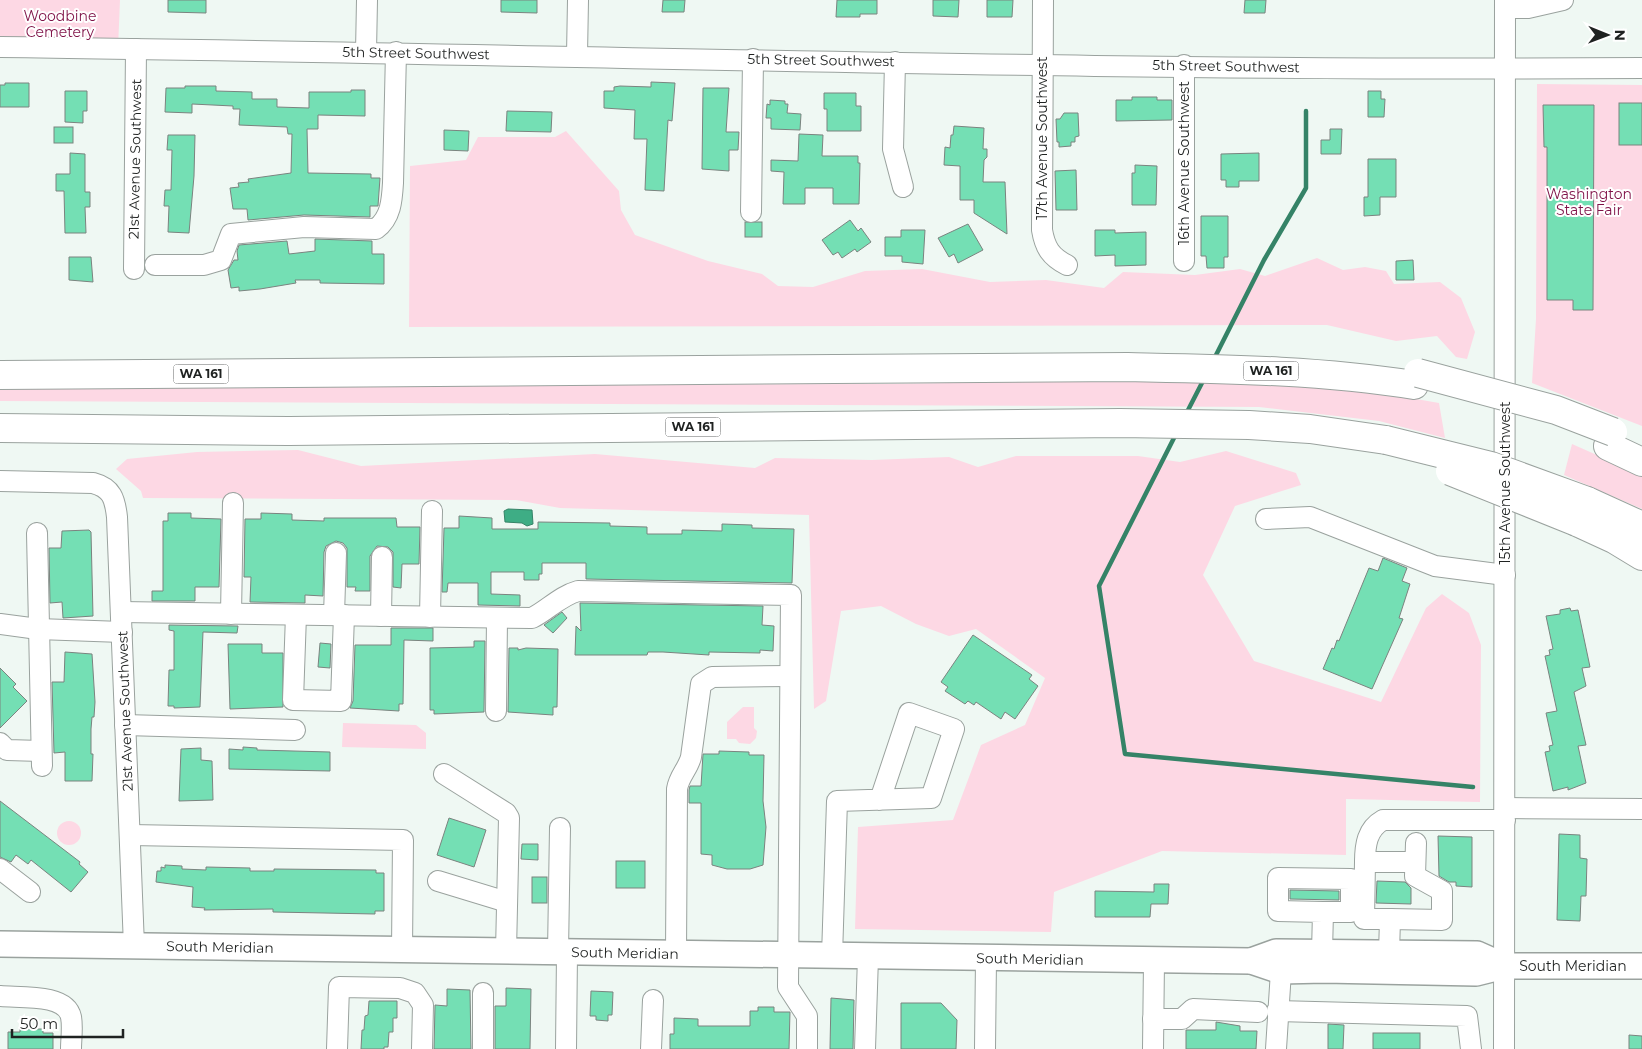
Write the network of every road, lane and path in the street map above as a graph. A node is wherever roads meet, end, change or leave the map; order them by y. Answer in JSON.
{"nodes":[{"id":1,"x":367,"y":0,"type":"edge"},
{"id":2,"x":578,"y":0,"type":"edge"},
{"id":3,"x":1043,"y":0,"type":"edge"},
{"id":4,"x":1563,"y":0,"type":"edge"},
{"id":5,"x":1506,"y":4,"type":"edge"},
{"id":6,"x":0,"y":47,"type":"edge"},
{"id":7,"x":136,"y":49,"type":"junction"},
{"id":8,"x":366,"y":52,"type":"junction"},
{"id":9,"x":396,"y":52,"type":"junction"},
{"id":10,"x":577,"y":55,"type":"junction"},
{"id":11,"x":753,"y":59,"type":"junction"},
{"id":12,"x":895,"y":62,"type":"junction"},
{"id":13,"x":1042,"y":63,"type":"junction"},
{"id":14,"x":1184,"y":65,"type":"junction"},
{"id":15,"x":1642,"y":68,"type":"edge"},
{"id":16,"x":1505,"y":69,"type":"junction"},
{"id":17,"x":903,"y":187,"type":"dead end"},
{"id":18,"x":751,"y":212,"type":"dead end"},
{"id":19,"x":1184,"y":260,"type":"dead end"},
{"id":20,"x":156,"y":265,"type":"dead end"},
{"id":21,"x":1068,"y":265,"type":"dead end"},
{"id":22,"x":134,"y":269,"type":"dead end"},
{"id":23,"x":0,"y":375,"type":"edge"},
{"id":24,"x":0,"y":428,"type":"edge"},
{"id":25,"x":1610,"y":439,"type":"junction"},
{"id":26,"x":1642,"y":446,"type":"edge"},
{"id":27,"x":1642,"y":462,"type":"edge"},
{"id":28,"x":0,"y":481,"type":"edge"},
{"id":29,"x":233,"y":503,"type":"dead end"},
{"id":30,"x":432,"y":511,"type":"dead end"},
{"id":31,"x":1582,"y":512,"type":"junction"},
{"id":32,"x":1266,"y":519,"type":"dead end"},
{"id":33,"x":1642,"y":526,"type":"edge"},
{"id":34,"x":37,"y":534,"type":"dead end"},
{"id":35,"x":336,"y":553,"type":"dead end"},
{"id":36,"x":1642,"y":556,"type":"edge"},
{"id":37,"x":382,"y":557,"type":"dead end"},
{"id":38,"x":1505,"y":575,"type":"junction"},
{"id":39,"x":231,"y":614,"type":"junction"},
{"id":40,"x":296,"y":615,"type":"junction"},
{"id":41,"x":339,"y":615,"type":"junction"},
{"id":42,"x":381,"y":616,"type":"junction"},
{"id":43,"x":430,"y":617,"type":"junction"},
{"id":44,"x":497,"y":618,"type":"junction"},
{"id":45,"x":121,"y":622,"type":"junction"},
{"id":46,"x":0,"y":624,"type":"edge"},
{"id":47,"x":38,"y":629,"type":"junction"},
{"id":48,"x":790,"y":676,"type":"junction"},
{"id":49,"x":496,"y":711,"type":"dead end"},
{"id":50,"x":126,"y":725,"type":"junction"},
{"id":51,"x":295,"y":730,"type":"dead end"},
{"id":52,"x":2,"y":751,"type":"edge"},
{"id":53,"x":444,"y":774,"type":"dead end"},
{"id":54,"x":880,"y":800,"type":"junction"},
{"id":55,"x":1642,"y":809,"type":"edge"},
{"id":56,"x":1505,"y":814,"type":"junction"},
{"id":57,"x":560,"y":828,"type":"dead end"},
{"id":58,"x":130,"y":835,"type":"junction"},
{"id":59,"x":1365,"y":862,"type":"junction"},
{"id":60,"x":0,"y":870,"type":"edge"},
{"id":61,"x":438,"y":881,"type":"dead end"},
{"id":62,"x":30,"y":892,"type":"dead end"},
{"id":63,"x":507,"y":902,"type":"junction"},
{"id":64,"x":1323,"y":912,"type":"dead end"},
{"id":65,"x":1390,"y":919,"type":"junction"},
{"id":66,"x":0,"y":944,"type":"edge"},
{"id":67,"x":134,"y":946,"type":"junction"},
{"id":68,"x":402,"y":950,"type":"junction"},
{"id":69,"x":506,"y":952,"type":"junction"},
{"id":70,"x":562,"y":952,"type":"junction"},
{"id":71,"x":1322,"y":952,"type":"junction"},
{"id":72,"x":1389,"y":953,"type":"junction"},
{"id":73,"x":676,"y":954,"type":"junction"},
{"id":74,"x":788,"y":956,"type":"junction"},
{"id":75,"x":832,"y":956,"type":"junction"},
{"id":76,"x":868,"y":957,"type":"junction"},
{"id":77,"x":986,"y":958,"type":"junction"},
{"id":78,"x":1154,"y":961,"type":"junction"},
{"id":79,"x":1251,"y":962,"type":"junction"},
{"id":80,"x":1504,"y":966,"type":"junction"},
{"id":81,"x":1642,"y":966,"type":"edge"},
{"id":82,"x":1281,"y":971,"type":"junction"},
{"id":83,"x":483,"y":993,"type":"dead end"},
{"id":84,"x":0,"y":996,"type":"edge"},
{"id":85,"x":652,"y":1000,"type":"dead end"},
{"id":86,"x":1267,"y":1011,"type":"junction"},
{"id":87,"x":1153,"y":1019,"type":"junction"},
{"id":88,"x":71,"y":1049,"type":"edge"},
{"id":89,"x":337,"y":1049,"type":"edge"},
{"id":90,"x":422,"y":1049,"type":"edge"},
{"id":91,"x":483,"y":1049,"type":"edge"},
{"id":92,"x":566,"y":1049,"type":"edge"},
{"id":93,"x":651,"y":1049,"type":"edge"},
{"id":94,"x":807,"y":1049,"type":"edge"},
{"id":95,"x":865,"y":1049,"type":"edge"},
{"id":96,"x":985,"y":1049,"type":"edge"},
{"id":97,"x":1153,"y":1049,"type":"edge"},
{"id":98,"x":1276,"y":1049,"type":"edge"},
{"id":99,"x":1471,"y":1049,"type":"edge"},
{"id":100,"x":1504,"y":1049,"type":"edge"}],
"edges":[{"from":1,"to":8,"type":"street"},
{"from":2,"to":10,"type":"street"},
{"from":3,"to":13,"type":"street","name":"17th Avenue Southwest"},
{"from":4,"to":5,"type":"street"},
{"from":5,"to":16,"type":"street","name":"15th Avenue Southwest"},
{"from":6,"to":7,"type":"street","name":"5th Street Southwest"},
{"from":7,"to":8,"type":"street","name":"5th Street Southwest"},
{"from":7,"to":22,"type":"street","name":"21st Avenue Southwest"},
{"from":8,"to":9,"type":"street","name":"5th Street Southwest"},
{"from":9,"to":10,"type":"street","name":"5th Street Southwest"},
{"from":9,"to":20,"type":"street"},
{"from":10,"to":11,"type":"street","name":"5th Street Southwest"},
{"from":11,"to":12,"type":"street","name":"5th Street Southwest"},
{"from":11,"to":18,"type":"street"},
{"from":12,"to":13,"type":"street","name":"5th Street Southwest"},
{"from":12,"to":17,"type":"street"},
{"from":13,"to":14,"type":"street","name":"5th Street Southwest"},
{"from":13,"to":21,"type":"street","name":"17th Avenue Southwest"},
{"from":14,"to":16,"type":"street","name":"5th Street Southwest"},
{"from":14,"to":19,"type":"street","name":"16th Avenue Southwest"},
{"from":15,"to":16,"type":"street","name":"5th Street Southwest"},
{"from":16,"to":38,"type":"street","name":"15th Avenue Southwest"},
{"from":23,"to":25,"type":"highway","number":"WA 161"},
{"from":24,"to":31,"type":"highway","number":"WA 161","bridge":true},
{"from":25,"to":26,"type":"highway"},
{"from":25,"to":27,"type":"highway","number":"WA 161"},
{"from":28,"to":45,"type":"street","name":"21st Avenue Southwest"},
{"from":29,"to":39,"type":"street"},
{"from":30,"to":43,"type":"street"},
{"from":31,"to":33,"type":"highway"},
{"from":31,"to":36,"type":"highway"},
{"from":32,"to":38,"type":"street"},
{"from":34,"to":47,"type":"street"},
{"from":35,"to":41,"type":"street"},
{"from":37,"to":42,"type":"street"},
{"from":38,"to":56,"type":"street","name":"15th Avenue Southwest"},
{"from":39,"to":40,"type":"street"},
{"from":39,"to":45,"type":"street"},
{"from":40,"to":41,"type":"street"},
{"from":40,"to":41,"type":"street"},
{"from":41,"to":42,"type":"street"},
{"from":42,"to":43,"type":"street"},
{"from":43,"to":44,"type":"street"},
{"from":44,"to":48,"type":"street"},
{"from":44,"to":49,"type":"street"},
{"from":45,"to":47,"type":"street"},
{"from":45,"to":50,"type":"street","name":"21st Avenue Southwest"},
{"from":46,"to":47,"type":"street"},
{"from":47,"to":52,"type":"street"},
{"from":48,"to":73,"type":"street"},
{"from":48,"to":74,"type":"street"},
{"from":50,"to":51,"type":"street"},
{"from":50,"to":58,"type":"street","name":"21st Avenue Southwest"},
{"from":53,"to":63,"type":"street"},
{"from":54,"to":54,"type":"street"},
{"from":54,"to":75,"type":"street"},
{"from":55,"to":56,"type":"street"},
{"from":56,"to":59,"type":"street"},
{"from":56,"to":80,"type":"street","name":"15th Avenue Southwest"},
{"from":57,"to":70,"type":"street"},
{"from":58,"to":67,"type":"street","name":"21st Avenue Southwest"},
{"from":58,"to":68,"type":"street"},
{"from":59,"to":65,"type":"street"},
{"from":59,"to":65,"type":"street"},
{"from":60,"to":62,"type":"street"},
{"from":61,"to":63,"type":"street"},
{"from":63,"to":69,"type":"street"},
{"from":64,"to":71,"type":"street"},
{"from":65,"to":72,"type":"street"},
{"from":66,"to":67,"type":"main road","name":"South Meridian"},
{"from":67,"to":68,"type":"main road","name":"South Meridian"},
{"from":68,"to":69,"type":"main road","name":"South Meridian"},
{"from":69,"to":70,"type":"main road","name":"South Meridian"},
{"from":70,"to":73,"type":"main road","name":"South Meridian"},
{"from":70,"to":92,"type":"street"},
{"from":71,"to":72,"type":"main road","name":"South Meridian"},
{"from":71,"to":79,"type":"main road","name":"South Meridian"},
{"from":72,"to":80,"type":"main road","name":"South Meridian"},
{"from":73,"to":74,"type":"main road","name":"South Meridian"},
{"from":74,"to":75,"type":"main road","name":"South Meridian"},
{"from":74,"to":94,"type":"street"},
{"from":75,"to":76,"type":"main road","name":"South Meridian"},
{"from":76,"to":77,"type":"main road","name":"South Meridian"},
{"from":76,"to":95,"type":"street"},
{"from":77,"to":78,"type":"main road","name":"South Meridian"},
{"from":77,"to":96,"type":"street"},
{"from":78,"to":79,"type":"main road","name":"South Meridian"},
{"from":78,"to":87,"type":"street"},
{"from":79,"to":82,"type":"main road","name":"South Meridian"},
{"from":80,"to":81,"type":"main road","name":"South Meridian"},
{"from":80,"to":82,"type":"main road","name":"South Meridian"},
{"from":80,"to":100,"type":"street","name":"15th Avenue Southwest"},
{"from":82,"to":86,"type":"street"},
{"from":83,"to":91,"type":"street"},
{"from":84,"to":88,"type":"street"},
{"from":85,"to":93,"type":"street"},
{"from":86,"to":87,"type":"street"},
{"from":86,"to":98,"type":"street"},
{"from":86,"to":99,"type":"street"},
{"from":87,"to":97,"type":"street"},
{"from":89,"to":90,"type":"street"}]}
